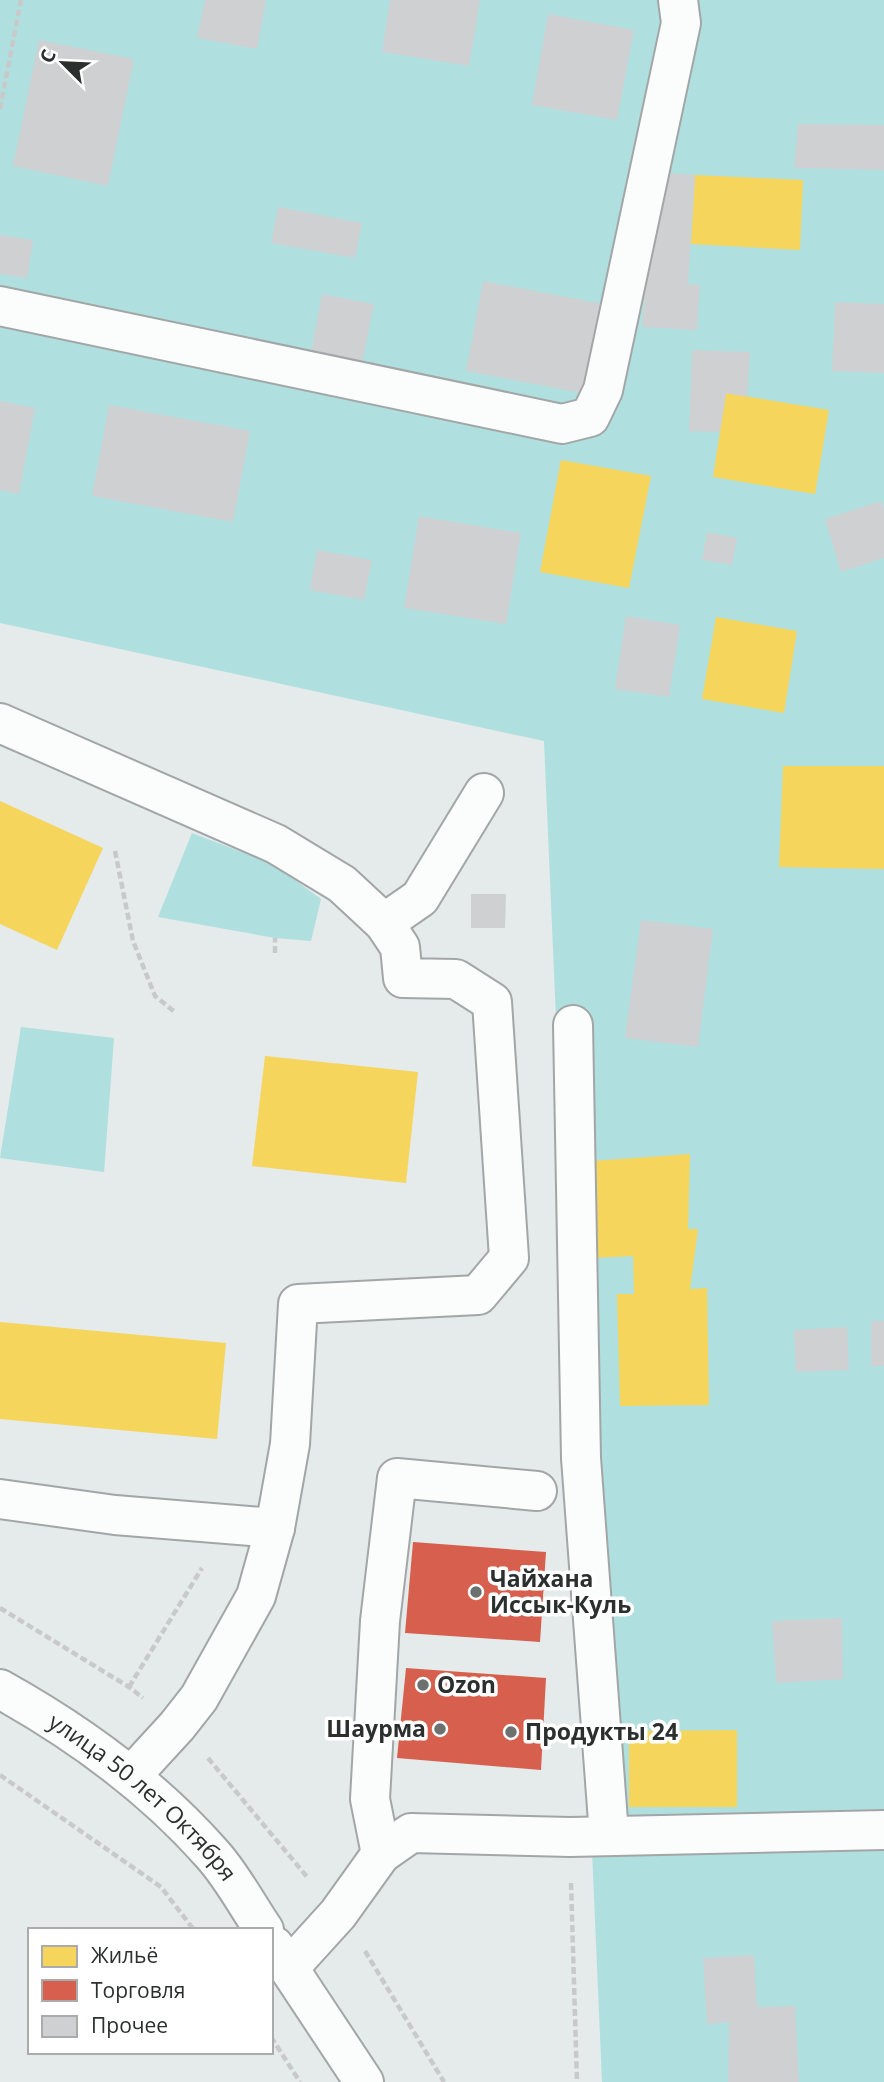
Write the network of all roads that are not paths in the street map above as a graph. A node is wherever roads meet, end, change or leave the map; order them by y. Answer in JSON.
{"nodes":[{"id":1,"x":678,"y":0,"type":"edge"},
{"id":2,"x":0,"y":306,"type":"edge"},
{"id":3,"x":0,"y":723,"type":"edge"},
{"id":4,"x":484,"y":793,"type":"dead end"},
{"id":5,"x":384,"y":923,"type":"junction"},
{"id":6,"x":573,"y":1025,"type":"dead end"},
{"id":7,"x":537,"y":1491,"type":"dead end"},
{"id":8,"x":0,"y":1499,"type":"edge"},
{"id":9,"x":275,"y":1528,"type":"junction"},
{"id":10,"x":0,"y":1689,"type":"edge"},
{"id":11,"x":132,"y":1775,"type":"junction"},
{"id":12,"x":884,"y":1830,"type":"edge"},
{"id":13,"x":609,"y":1835,"type":"junction"},
{"id":14,"x":381,"y":1854,"type":"junction"},
{"id":15,"x":263,"y":1928,"type":"edge"},
{"id":16,"x":280,"y":1954,"type":"edge"},
{"id":17,"x":364,"y":2082,"type":"edge"}],
"edges":[{"from":1,"to":2,"type":"street"},
{"from":3,"to":5,"type":"street"},
{"from":4,"to":5,"type":"street"},
{"from":5,"to":9,"type":"street"},
{"from":6,"to":13,"type":"street"},
{"from":7,"to":14,"type":"street"},
{"from":8,"to":9,"type":"street"},
{"from":9,"to":11,"type":"street"},
{"from":10,"to":11,"type":"street","name":"улица 50 лет Октября"},
{"from":11,"to":15,"type":"street","name":"улица 50 лет Октября"},
{"from":12,"to":13,"type":"street"},
{"from":13,"to":14,"type":"street"},
{"from":14,"to":16,"type":"street"},
{"from":16,"to":17,"type":"street"}]}
